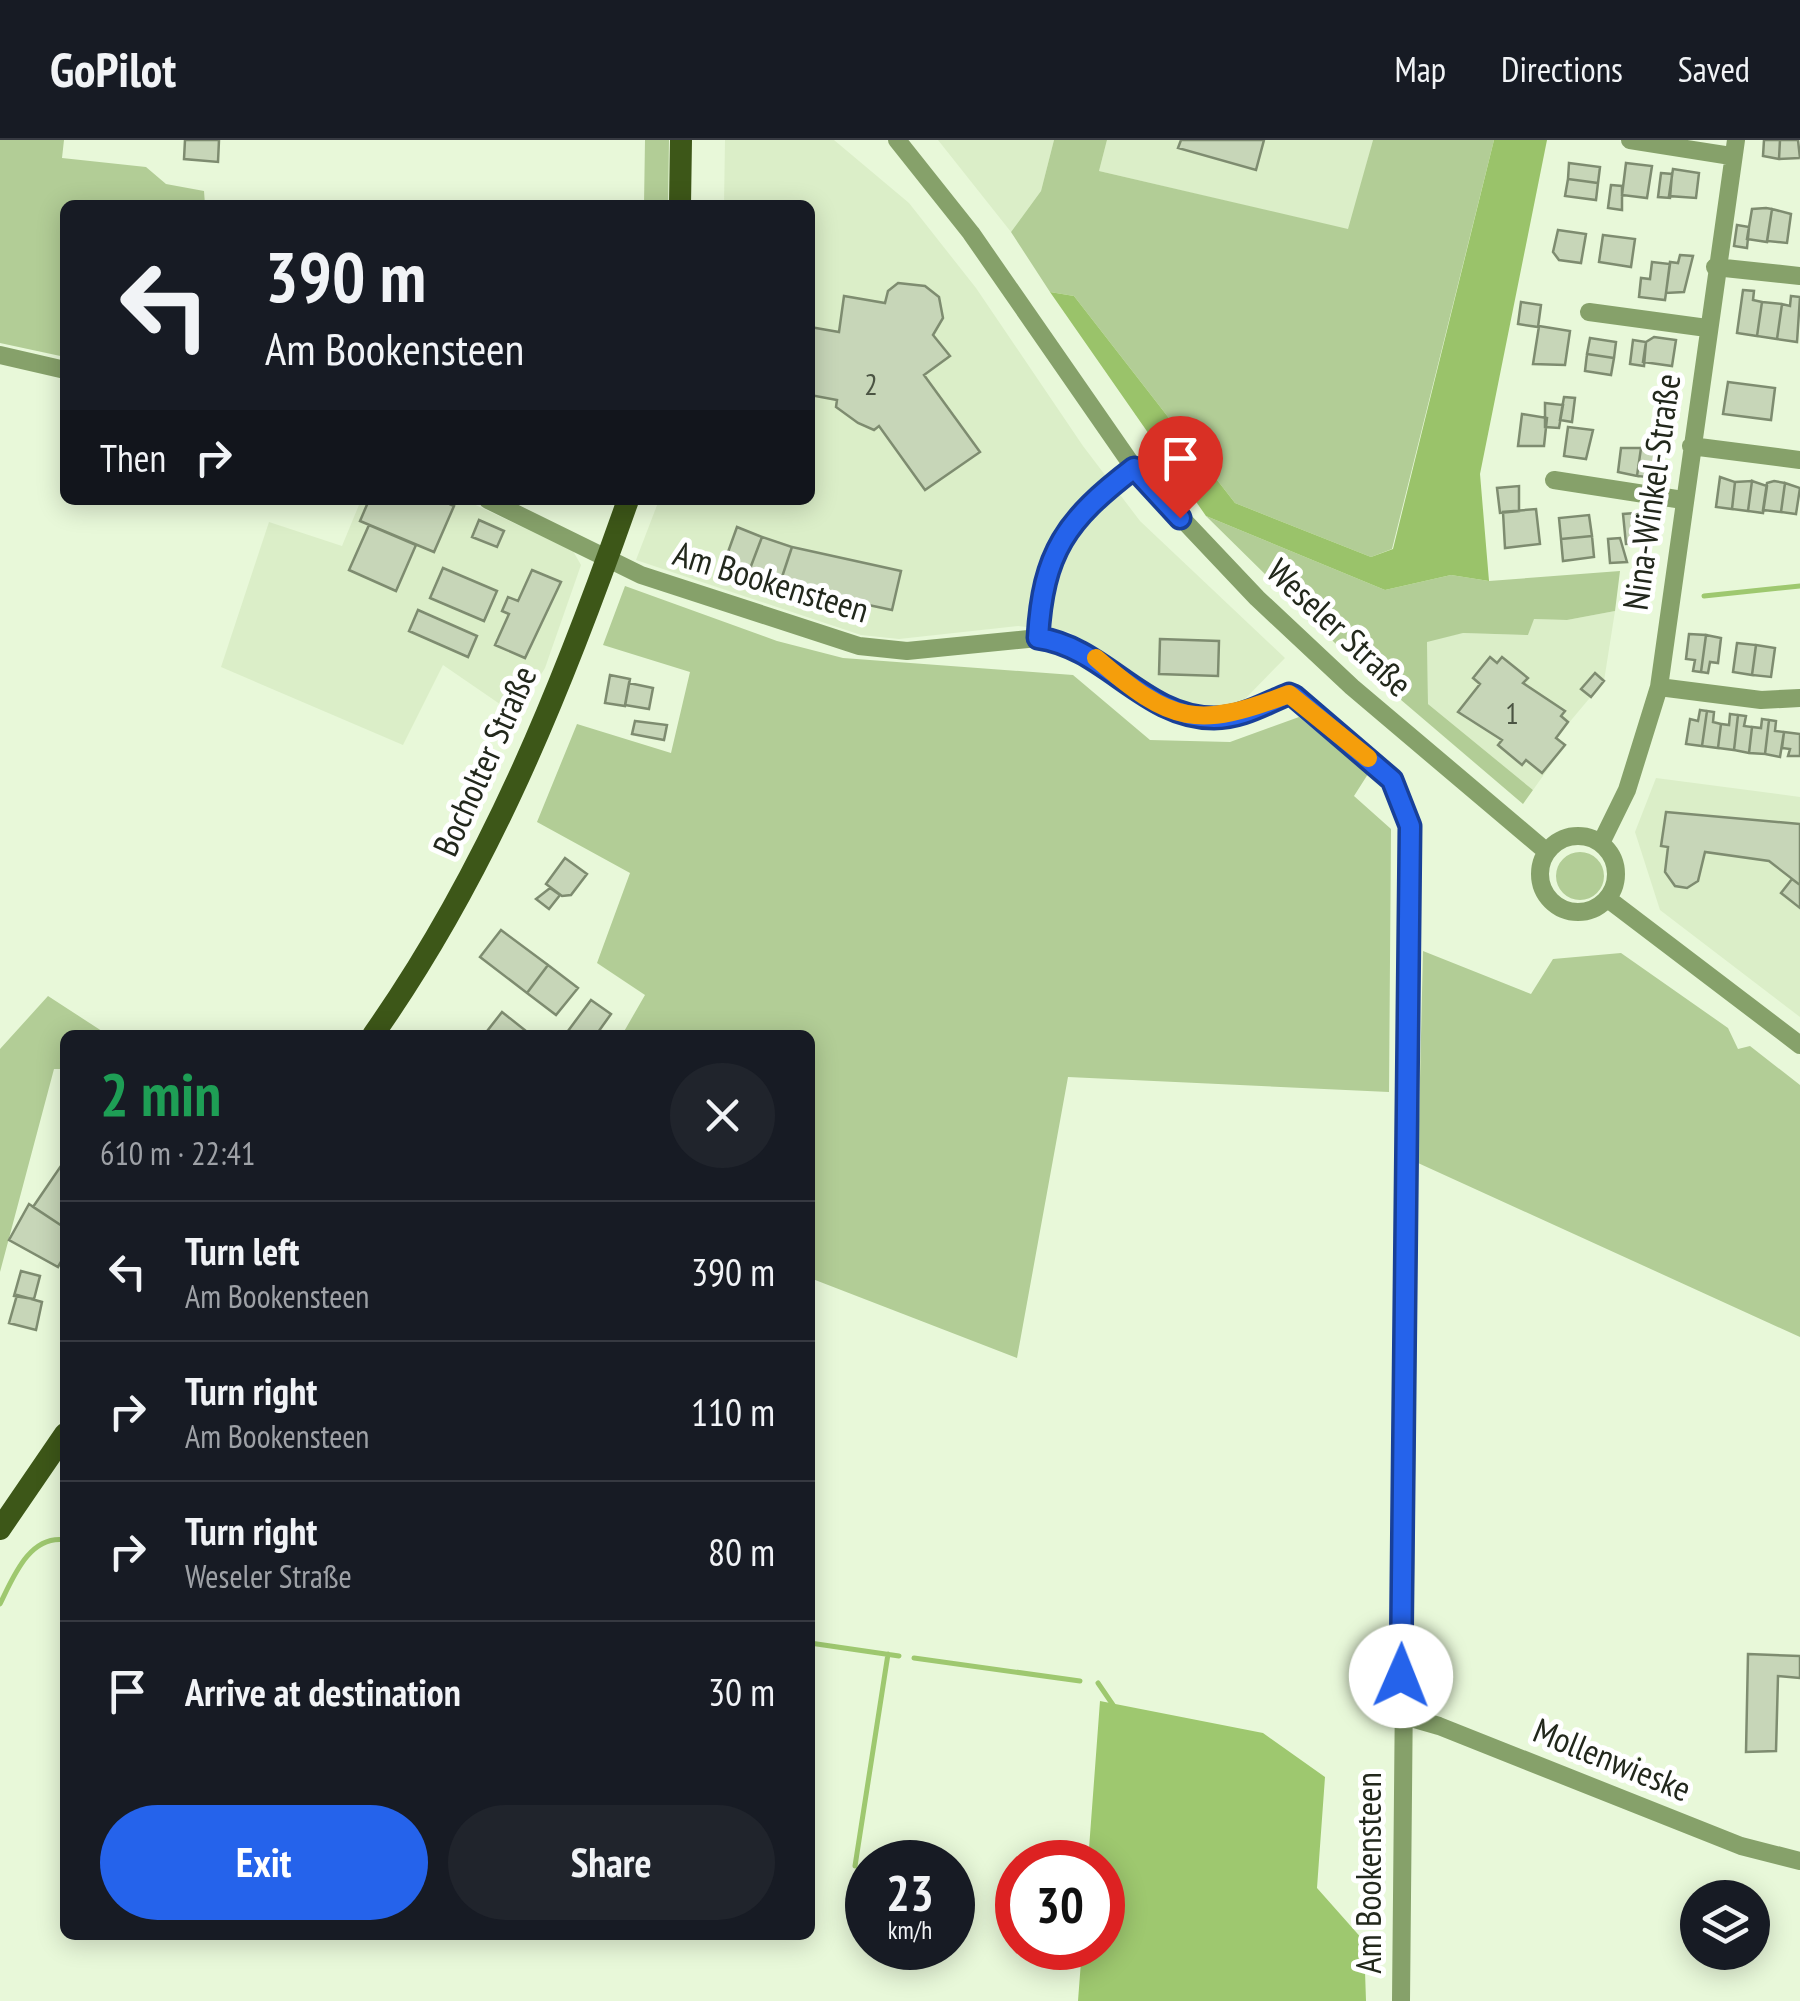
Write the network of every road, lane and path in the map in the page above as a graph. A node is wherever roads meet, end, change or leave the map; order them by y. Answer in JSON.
{"nodes":[{"id":1,"x":681,"y":140,"type":"edge"},
{"id":2,"x":897,"y":140,"type":"edge"},
{"id":3,"x":1630,"y":140,"type":"edge"},
{"id":4,"x":1734,"y":148,"type":"edge"},
{"id":5,"x":680,"y":200,"type":"edge"},
{"id":6,"x":1715,"y":268,"type":"junction"},
{"id":7,"x":1800,"y":276,"type":"edge"},
{"id":8,"x":1589,"y":312,"type":"dead end"},
{"id":9,"x":1707,"y":328,"type":"junction"},
{"id":10,"x":0,"y":356,"type":"edge"},
{"id":11,"x":60,"y":369,"type":"edge"},
{"id":12,"x":1691,"y":446,"type":"junction"},
{"id":13,"x":1800,"y":460,"type":"edge"},
{"id":14,"x":1134,"y":468,"type":"junction"},
{"id":15,"x":1554,"y":480,"type":"dead end"},
{"id":16,"x":1683,"y":500,"type":"junction"},
{"id":17,"x":498,"y":505,"type":"edge"},
{"id":18,"x":626,"y":505,"type":"edge"},
{"id":19,"x":608,"y":558,"type":"junction"},
{"id":20,"x":1038,"y":638,"type":"junction"},
{"id":21,"x":1659,"y":687,"type":"junction"},
{"id":22,"x":1800,"y":698,"type":"edge"},
{"id":23,"x":1601,"y":843,"type":"junction"},
{"id":24,"x":1547,"y":852,"type":"junction"},
{"id":25,"x":1608,"y":899,"type":"junction"},
{"id":26,"x":377,"y":1030,"type":"edge"},
{"id":27,"x":1800,"y":1046,"type":"edge"},
{"id":28,"x":60,"y":1441,"type":"edge"},
{"id":29,"x":2,"y":1521,"type":"edge"},
{"id":30,"x":1401,"y":1715,"type":"junction"},
{"id":31,"x":1800,"y":1860,"type":"edge"},
{"id":32,"x":1401,"y":2001,"type":"edge"}],
"edges":[{"from":1,"to":5,"type":"main road"},
{"from":2,"to":14,"type":"street","name":"Weseler Straße"},
{"from":3,"to":4,"type":"street"},
{"from":4,"to":6,"type":"street","name":"Nina-Winkel-Straße"},
{"from":6,"to":7,"type":"street"},
{"from":6,"to":9,"type":"street","name":"Nina-Winkel-Straße"},
{"from":8,"to":9,"type":"street"},
{"from":9,"to":12,"type":"street","name":"Nina-Winkel-Straße"},
{"from":10,"to":11,"type":"street"},
{"from":12,"to":13,"type":"street"},
{"from":12,"to":16,"type":"street","name":"Nina-Winkel-Straße"},
{"from":14,"to":20,"type":"street"},
{"from":14,"to":24,"type":"street","name":"Weseler Straße"},
{"from":15,"to":16,"type":"street"},
{"from":16,"to":21,"type":"street","name":"Nina-Winkel-Straße"},
{"from":17,"to":19,"type":"street","name":"Am Bookensteen"},
{"from":18,"to":19,"type":"main road","name":"Bocholter Straße"},
{"from":19,"to":20,"type":"street","name":"Am Bookensteen"},
{"from":19,"to":26,"type":"main road","name":"Bocholter Straße"},
{"from":20,"to":30,"type":"street","name":"Am Bookensteen"},
{"from":21,"to":22,"type":"street"},
{"from":21,"to":23,"type":"street","name":"Nina-Winkel-Straße"},
{"from":23,"to":24,"type":"street"},
{"from":23,"to":25,"type":"street"},
{"from":24,"to":25,"type":"street"},
{"from":25,"to":27,"type":"street"},
{"from":28,"to":29,"type":"main road"},
{"from":30,"to":31,"type":"street","name":"Mollenwieske"},
{"from":30,"to":32,"type":"street","name":"Am Bookensteen"}]}
